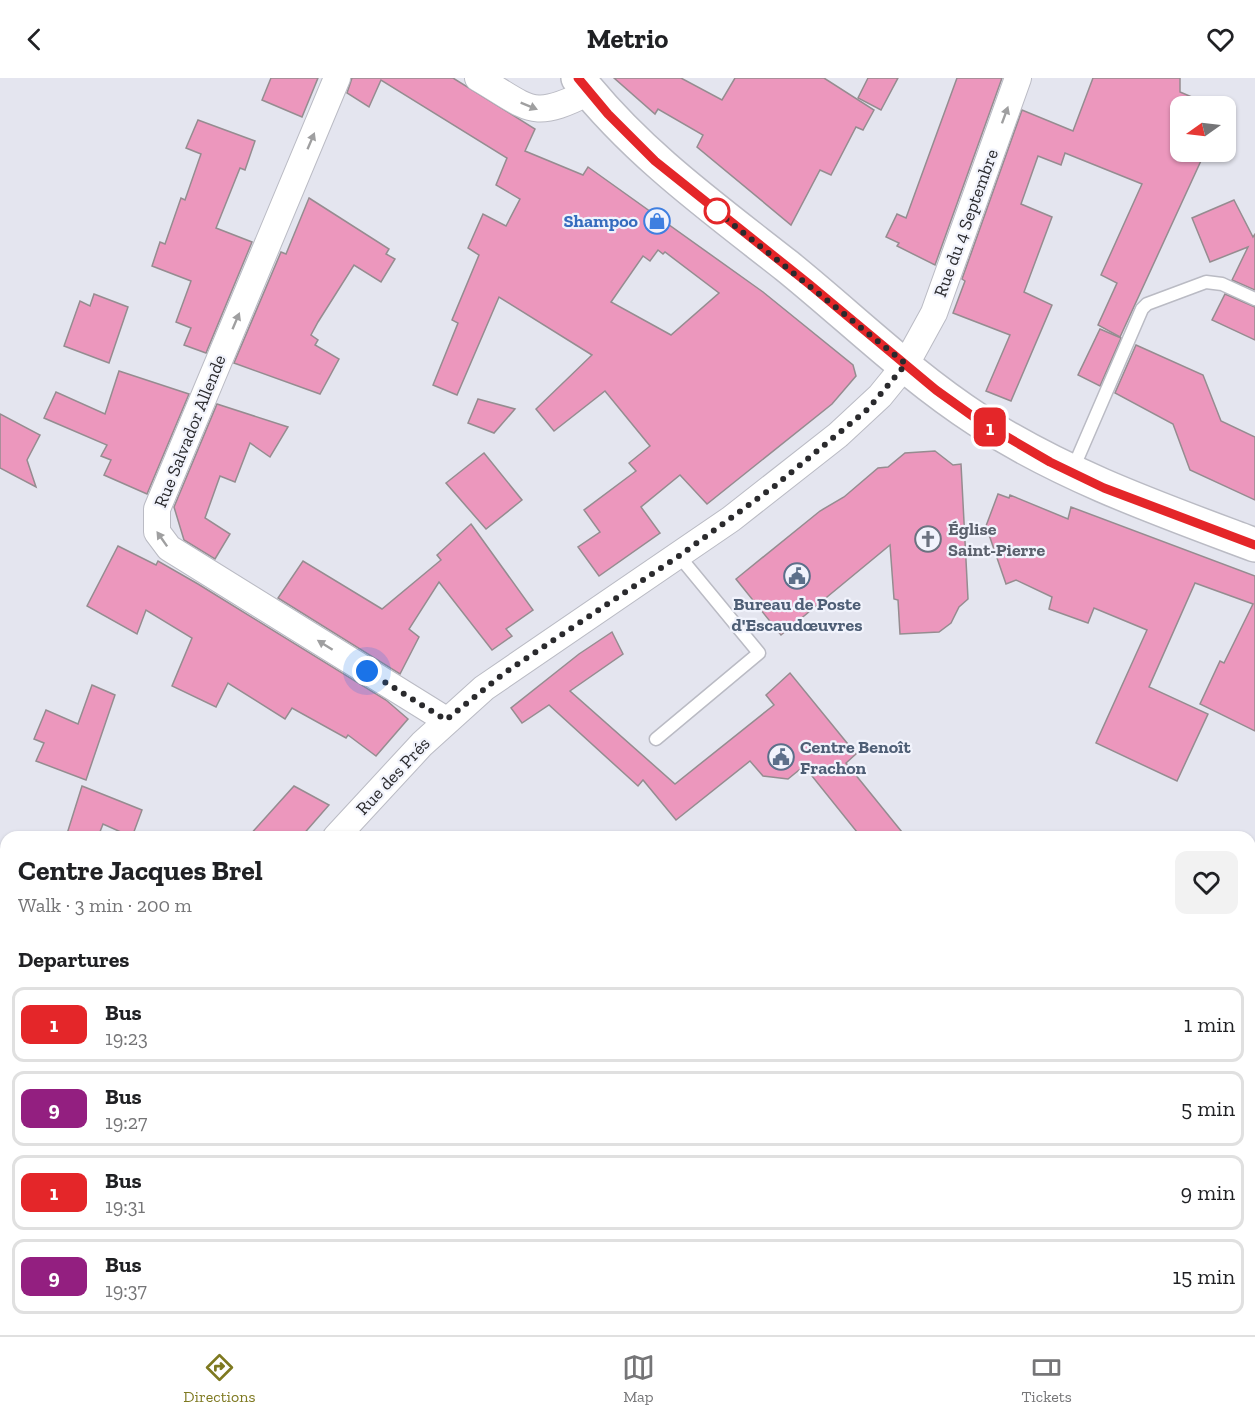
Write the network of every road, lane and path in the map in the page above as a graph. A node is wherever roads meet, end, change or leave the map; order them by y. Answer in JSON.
{"nodes":[{"id":1,"x":337,"y":78,"type":"edge"},
{"id":2,"x":478,"y":78,"type":"edge"},
{"id":3,"x":1018,"y":78,"type":"edge"},
{"id":4,"x":584,"y":85,"type":"edge"},
{"id":5,"x":1255,"y":299,"type":"edge"},
{"id":6,"x":906,"y":364,"type":"junction"},
{"id":7,"x":1072,"y":472,"type":"junction"},
{"id":8,"x":1255,"y":545,"type":"edge"},
{"id":9,"x":679,"y":556,"type":"junction"},
{"id":10,"x":446,"y":720,"type":"junction"},
{"id":11,"x":656,"y":739,"type":"dead end"},
{"id":12,"x":342,"y":831,"type":"edge"}],
"edges":[{"from":10,"to":1,"type":"street","name":"Rue Salvador Allende","one_way":true},
{"from":2,"to":4,"type":"street","one_way":true},
{"from":6,"to":3,"type":"street","name":"Rue du 4 Septembre","one_way":true},
{"from":4,"to":6,"type":"main road"},
{"from":5,"to":7,"type":"lane"},
{"from":6,"to":7,"type":"main road"},
{"from":6,"to":9,"type":"street","name":"Rue des Prés"},
{"from":7,"to":8,"type":"main road"},
{"from":9,"to":10,"type":"street","name":"Rue des Prés"},
{"from":9,"to":11,"type":"lane"},
{"from":10,"to":12,"type":"street","name":"Rue des Prés"}]}
